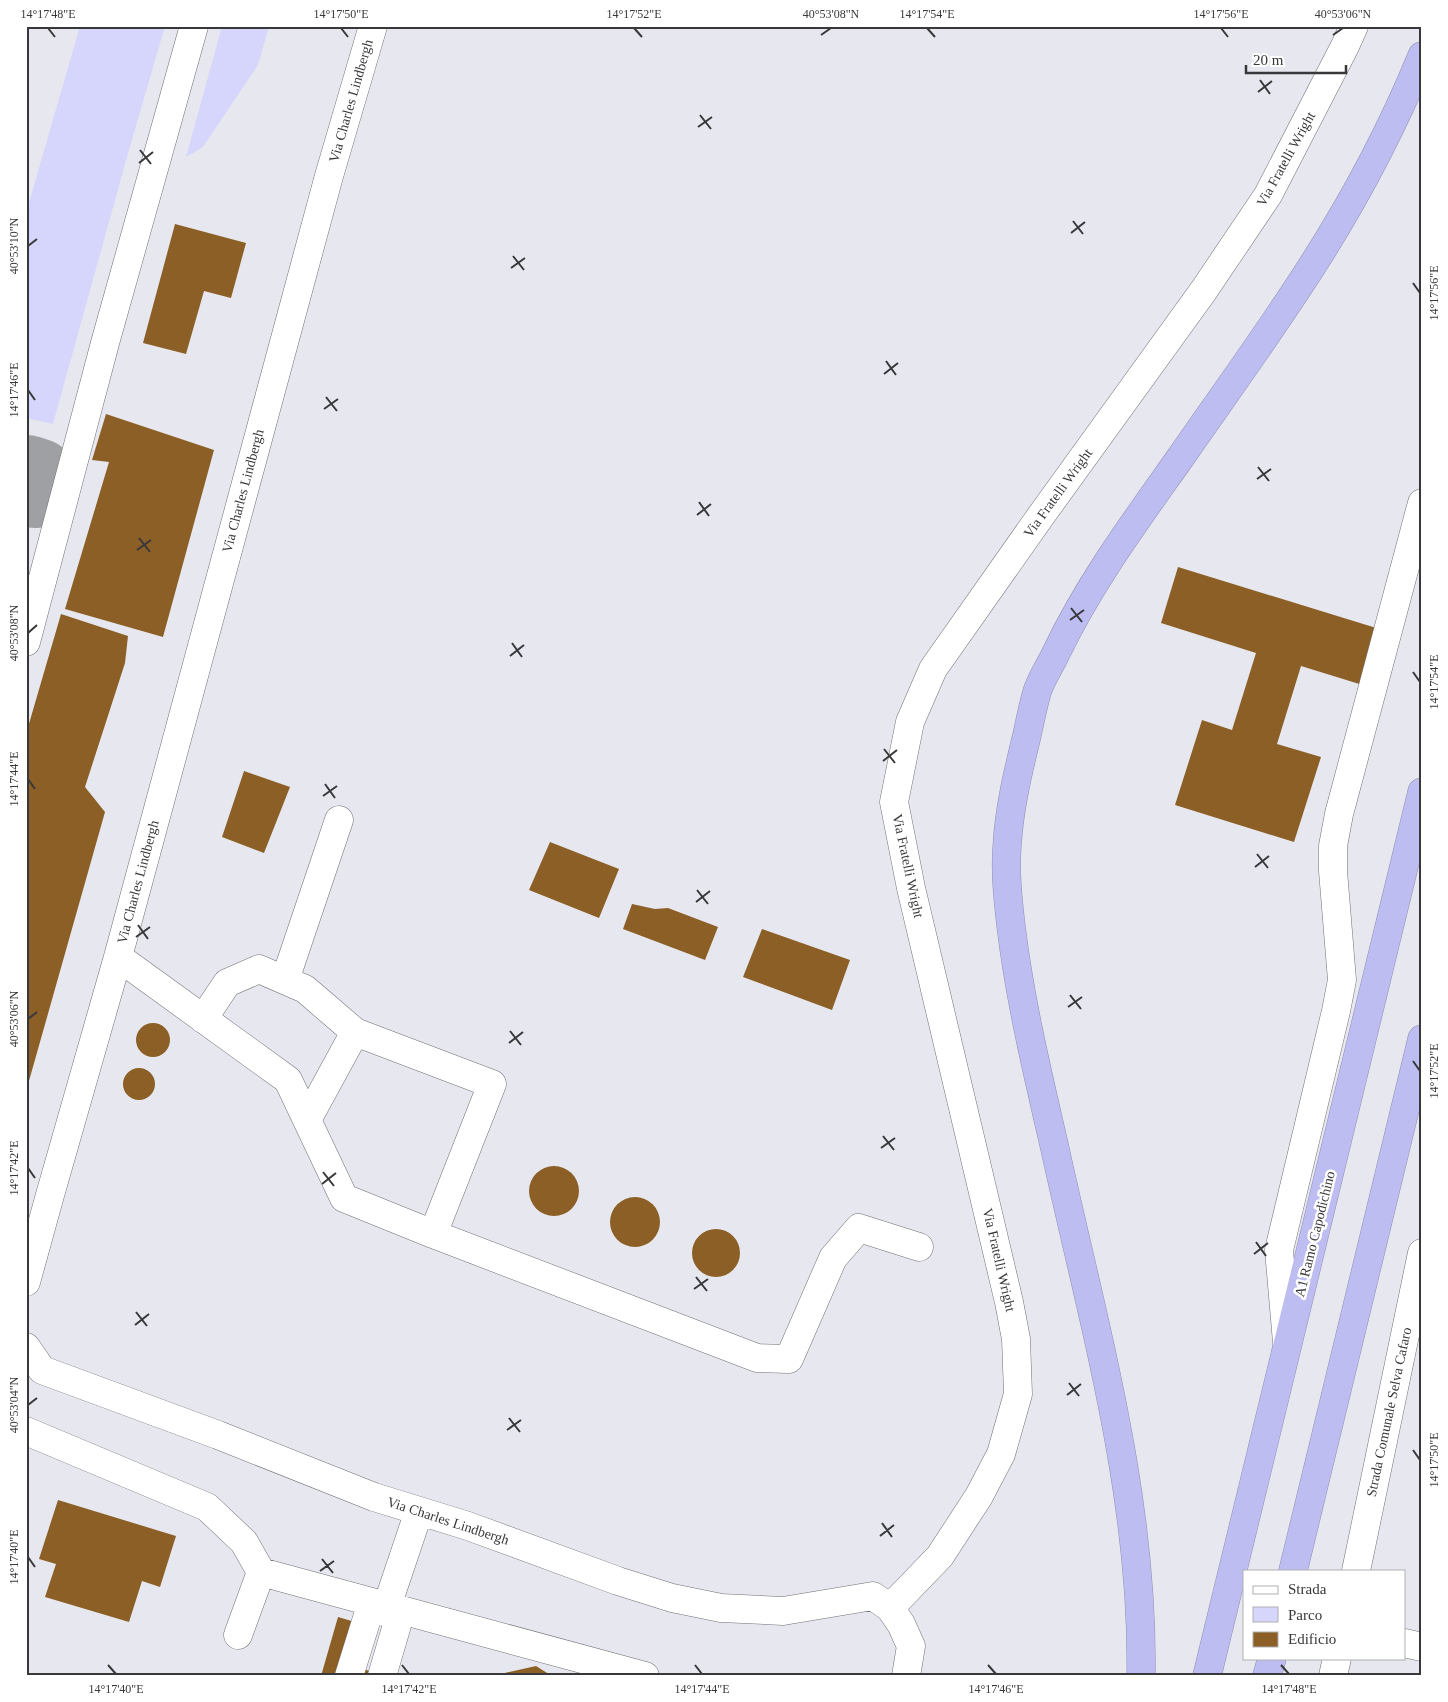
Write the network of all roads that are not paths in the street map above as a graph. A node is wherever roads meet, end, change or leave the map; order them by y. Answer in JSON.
{"nodes":[{"id":1,"x":194,"y":26,"type":"edge"},
{"id":2,"x":373,"y":26,"type":"edge"},
{"id":3,"x":1354,"y":26,"type":"edge"},
{"id":4,"x":1422,"y":56,"type":"edge"},
{"id":5,"x":1422,"y":503,"type":"edge"},
{"id":6,"x":26,"y":642,"type":"edge"},
{"id":7,"x":1422,"y":792,"type":"edge"},
{"id":8,"x":339,"y":820,"type":"dead end"},
{"id":9,"x":118,"y":957,"type":"junction"},
{"id":10,"x":285,"y":980,"type":"junction"},
{"id":11,"x":203,"y":1019,"type":"junction"},
{"id":12,"x":355,"y":1032,"type":"junction"},
{"id":13,"x":1422,"y":1039,"type":"edge"},
{"id":14,"x":307,"y":1120,"type":"junction"},
{"id":15,"x":433,"y":1234,"type":"junction"},
{"id":16,"x":919,"y":1247,"type":"dead end"},
{"id":17,"x":1422,"y":1253,"type":"edge"},
{"id":18,"x":26,"y":1282,"type":"edge"},
{"id":19,"x":26,"y":1347,"type":"edge"},
{"id":20,"x":1287,"y":1347,"type":"junction"},
{"id":21,"x":26,"y":1431,"type":"edge"},
{"id":22,"x":419,"y":1511,"type":"junction"},
{"id":23,"x":1293,"y":1570,"type":"edge"},
{"id":24,"x":1356,"y":1570,"type":"edge"},
{"id":25,"x":261,"y":1572,"type":"junction"},
{"id":26,"x":387,"y":1606,"type":"junction"},
{"id":27,"x":890,"y":1608,"type":"junction"},
{"id":28,"x":238,"y":1635,"type":"dead end"},
{"id":29,"x":1406,"y":1643,"type":"edge"},
{"id":30,"x":1422,"y":1647,"type":"edge"},
{"id":31,"x":1272,"y":1660,"type":"edge"},
{"id":32,"x":1337,"y":1660,"type":"edge"},
{"id":33,"x":349,"y":1676,"type":"edge"},
{"id":34,"x":382,"y":1676,"type":"edge"},
{"id":35,"x":645,"y":1676,"type":"edge"},
{"id":36,"x":906,"y":1676,"type":"edge"},
{"id":37,"x":1141,"y":1676,"type":"edge"},
{"id":38,"x":1207,"y":1676,"type":"edge"},
{"id":39,"x":1268,"y":1676,"type":"edge"},
{"id":40,"x":1333,"y":1676,"type":"edge"}],
"edges":[{"from":1,"to":6,"type":"street"},
{"from":2,"to":9,"type":"street","name":"Via Charles Lindbergh"},
{"from":3,"to":27,"type":"street","name":"Via Fratelli Wright"},
{"from":4,"to":37,"type":"highway"},
{"from":5,"to":20,"type":"street"},
{"from":7,"to":20,"type":"highway","name":"A1 Ramo Capodichino"},
{"from":8,"to":10,"type":"street"},
{"from":9,"to":11,"type":"street","name":"Via Charles Lindbergh"},
{"from":9,"to":18,"type":"street","name":"Via Charles Lindbergh"},
{"from":10,"to":11,"type":"street"},
{"from":10,"to":12,"type":"street"},
{"from":11,"to":14,"type":"street","name":"Via Charles Lindbergh"},
{"from":12,"to":14,"type":"street"},
{"from":12,"to":15,"type":"street"},
{"from":13,"to":23,"type":"highway"},
{"from":14,"to":15,"type":"street","name":"Via Charles Lindbergh"},
{"from":15,"to":16,"type":"street","name":"Via Charles Lindbergh"},
{"from":17,"to":24,"type":"street","name":"Strada Comunale Selva Cafaro"},
{"from":19,"to":22,"type":"street","name":"Via Charles Lindbergh"},
{"from":20,"to":38,"type":"highway","name":"A1 Ramo Capodichino"},
{"from":21,"to":25,"type":"street"},
{"from":22,"to":26,"type":"street"},
{"from":22,"to":27,"type":"street","name":"Via Charles Lindbergh"},
{"from":25,"to":26,"type":"street"},
{"from":25,"to":28,"type":"street"},
{"from":26,"to":33,"type":"street"},
{"from":26,"to":34,"type":"street"},
{"from":26,"to":35,"type":"street"},
{"from":27,"to":36,"type":"street"},
{"from":29,"to":30,"type":"street"},
{"from":31,"to":39,"type":"highway"},
{"from":32,"to":40,"type":"street"}]}
